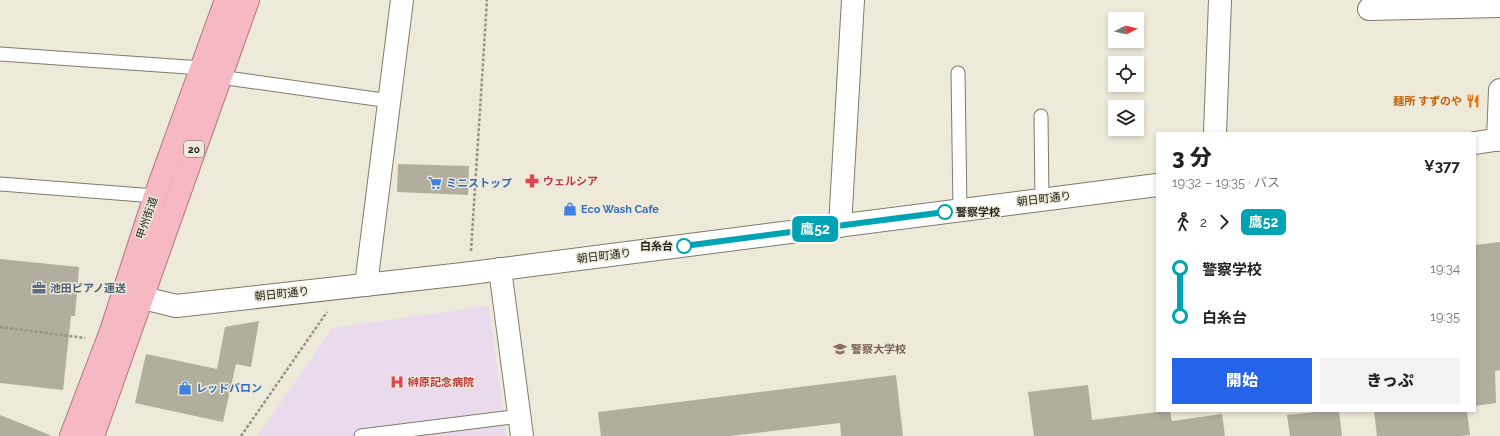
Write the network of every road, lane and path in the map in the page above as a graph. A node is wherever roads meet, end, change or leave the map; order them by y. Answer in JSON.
{"nodes":[{"id":1,"x":226,"y":0,"type":"edge"},
{"id":2,"x":248,"y":0,"type":"edge"},
{"id":3,"x":402,"y":0,"type":"edge"},
{"id":4,"x":486,"y":0,"type":"edge"},
{"id":5,"x":854,"y":0,"type":"edge"},
{"id":6,"x":1220,"y":0,"type":"edge"},
{"id":7,"x":1500,"y":6,"type":"edge"},
{"id":8,"x":1369,"y":9,"type":"dead end"},
{"id":9,"x":0,"y":54,"type":"edge"},
{"id":10,"x":211,"y":73,"type":"junction"},
{"id":11,"x":958,"y":73,"type":"dead end"},
{"id":12,"x":1500,"y":90,"type":"edge"},
{"id":13,"x":390,"y":101,"type":"junction"},
{"id":14,"x":1041,"y":116,"type":"dead end"},
{"id":15,"x":1215,"y":132,"type":"edge"},
{"id":16,"x":1499,"y":139,"type":"edge"},
{"id":17,"x":1476,"y":143,"type":"edge"},
{"id":18,"x":0,"y":184,"type":"edge"},
{"id":19,"x":1156,"y":185,"type":"edge"},
{"id":20,"x":155,"y":196,"type":"junction"},
{"id":21,"x":1042,"y":199,"type":"junction"},
{"id":22,"x":960,"y":210,"type":"junction"},
{"id":23,"x":840,"y":226,"type":"junction"},
{"id":24,"x":500,"y":269,"type":"junction"},
{"id":25,"x":470,"y":273,"type":"junction"},
{"id":26,"x":366,"y":285,"type":"junction"},
{"id":27,"x":344,"y":288,"type":"junction"},
{"id":28,"x":132,"y":295,"type":"junction"},
{"id":29,"x":0,"y":327,"type":"edge"},
{"id":30,"x":106,"y":341,"type":"junction"},
{"id":31,"x":521,"y":426,"type":"edge"},
{"id":32,"x":71,"y":436,"type":"edge"},
{"id":33,"x":93,"y":436,"type":"edge"},
{"id":34,"x":241,"y":436,"type":"edge"},
{"id":35,"x":361,"y":436,"type":"edge"}],
"edges":[{"from":1,"to":10,"type":"highway","name":"甲州街道","number":"20"},
{"from":2,"to":10,"type":"highway","name":"甲州街道","number":"20"},
{"from":3,"to":13,"type":"street"},
{"from":4,"to":25,"type":"path"},
{"from":5,"to":23,"type":"street"},
{"from":6,"to":15,"type":"street"},
{"from":7,"to":8,"type":"street"},
{"from":9,"to":10,"type":"lane"},
{"from":10,"to":13,"type":"lane"},
{"from":10,"to":20,"type":"highway","name":"甲州街道","number":"20"},
{"from":10,"to":28,"type":"highway","name":"甲州街道","number":"20"},
{"from":11,"to":22,"type":"lane"},
{"from":12,"to":16,"type":"street"},
{"from":13,"to":26,"type":"street"},
{"from":14,"to":21,"type":"lane"},
{"from":16,"to":17,"type":"street"},
{"from":18,"to":20,"type":"lane"},
{"from":19,"to":21,"type":"street","name":"朝日町通り"},
{"from":20,"to":28,"type":"highway","name":"甲州街道","number":"20"},
{"from":21,"to":22,"type":"street","name":"朝日町通り"},
{"from":22,"to":23,"type":"street","name":"朝日町通り"},
{"from":23,"to":24,"type":"street","name":"朝日町通り"},
{"from":24,"to":25,"type":"street","name":"朝日町通り"},
{"from":24,"to":31,"type":"street"},
{"from":25,"to":26,"type":"street","name":"朝日町通り"},
{"from":26,"to":27,"type":"street","name":"朝日町通り"},
{"from":27,"to":28,"type":"street","name":"朝日町通り"},
{"from":27,"to":34,"type":"path"},
{"from":28,"to":30,"type":"highway","name":"甲州街道","number":"20"},
{"from":28,"to":33,"type":"highway","name":"甲州街道","number":"20"},
{"from":29,"to":30,"type":"path"},
{"from":30,"to":32,"type":"highway","name":"甲州街道","number":"20"},
{"from":31,"to":35,"type":"lane"}]}
